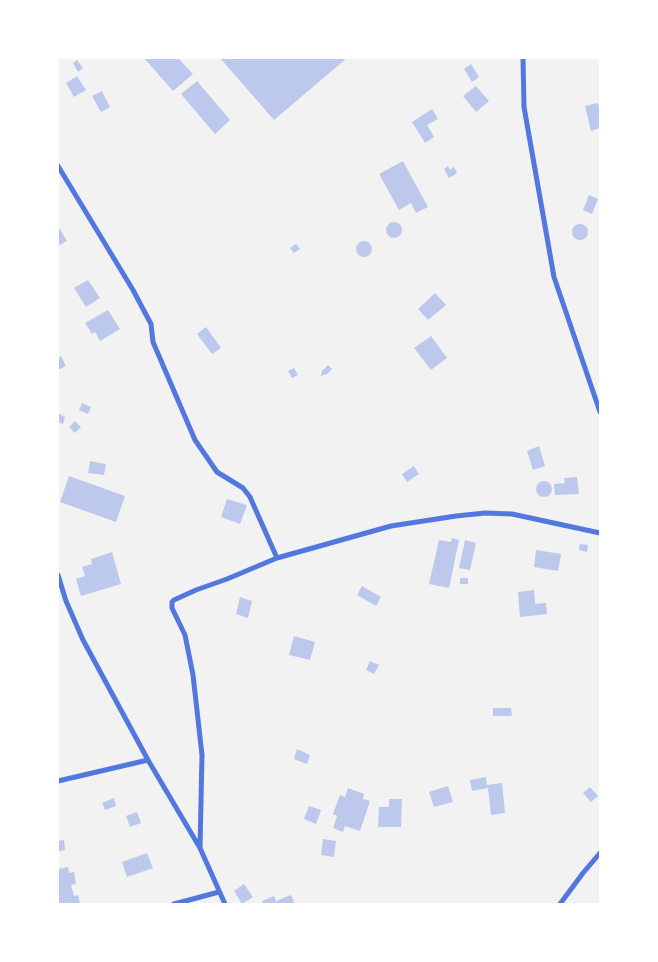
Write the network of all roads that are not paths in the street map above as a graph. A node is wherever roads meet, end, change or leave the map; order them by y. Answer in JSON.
{"nodes":[{"id":1,"x":523,"y":58,"type":"edge"},
{"id":2,"x":58,"y":166,"type":"edge"},
{"id":3,"x":600,"y":412,"type":"edge"},
{"id":4,"x":600,"y":533,"type":"edge"},
{"id":5,"x":277,"y":558,"type":"junction"},
{"id":6,"x":58,"y":575,"type":"edge"},
{"id":7,"x":148,"y":760,"type":"junction"},
{"id":8,"x":58,"y":781,"type":"edge"},
{"id":9,"x":200,"y":848,"type":"junction"},
{"id":10,"x":600,"y":853,"type":"edge"},
{"id":11,"x":219,"y":892,"type":"junction"},
{"id":12,"x":174,"y":904,"type":"edge"},
{"id":13,"x":225,"y":904,"type":"edge"},
{"id":14,"x":560,"y":904,"type":"edge"}],
"edges":[{"from":1,"to":3,"type":"street"},
{"from":2,"to":5,"type":"street"},
{"from":4,"to":5,"type":"street"},
{"from":5,"to":9,"type":"street"},
{"from":6,"to":7,"type":"street"},
{"from":7,"to":8,"type":"street"},
{"from":7,"to":9,"type":"street"},
{"from":9,"to":11,"type":"street"},
{"from":10,"to":14,"type":"street"},
{"from":11,"to":12,"type":"street"},
{"from":11,"to":13,"type":"street"}]}
